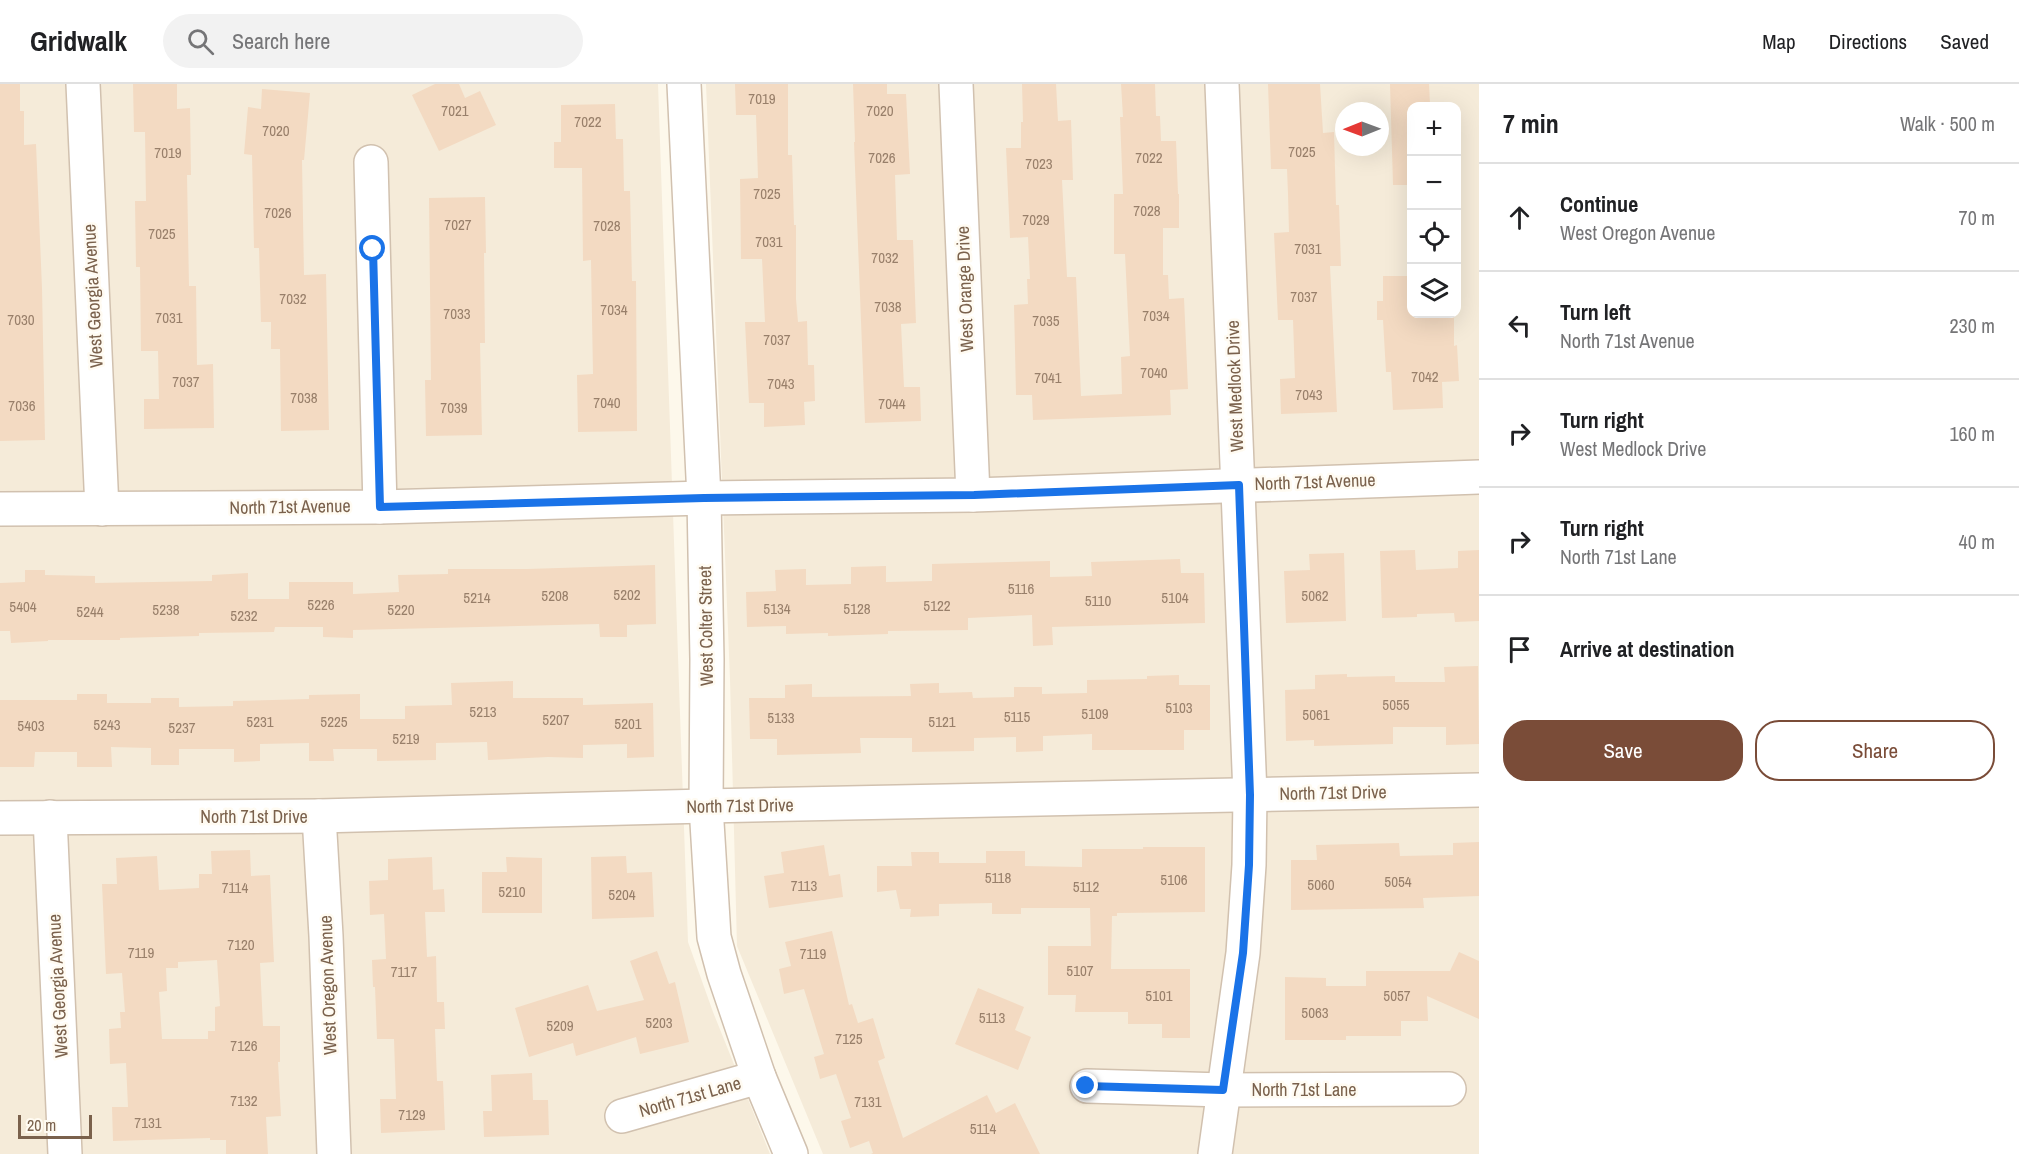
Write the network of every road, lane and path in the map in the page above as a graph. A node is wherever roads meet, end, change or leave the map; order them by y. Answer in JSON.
{"nodes":[{"id":1,"x":83,"y":84,"type":"edge"},
{"id":2,"x":684,"y":84,"type":"edge"},
{"id":3,"x":956,"y":84,"type":"edge"},
{"id":4,"x":1222,"y":84,"type":"edge"},
{"id":5,"x":370,"y":162,"type":"dead end"},
{"id":6,"x":1479,"y":477,"type":"edge"},
{"id":7,"x":1239,"y":485,"type":"junction"},
{"id":8,"x":974,"y":495,"type":"junction"},
{"id":9,"x":704,"y":498,"type":"junction"},
{"id":10,"x":380,"y":507,"type":"junction"},
{"id":11,"x":0,"y":509,"type":"edge"},
{"id":12,"x":102,"y":509,"type":"junction"},
{"id":13,"x":1479,"y":790,"type":"edge"},
{"id":14,"x":1250,"y":795,"type":"junction"},
{"id":15,"x":706,"y":806,"type":"junction"},
{"id":16,"x":319,"y":816,"type":"junction"},
{"id":17,"x":50,"y":817,"type":"junction"},
{"id":18,"x":0,"y":818,"type":"edge"},
{"id":19,"x":759,"y":1077,"type":"junction"},
{"id":20,"x":1086,"y":1086,"type":"dead end"},
{"id":21,"x":1449,"y":1089,"type":"dead end"},
{"id":22,"x":1223,"y":1090,"type":"junction"},
{"id":23,"x":622,"y":1116,"type":"dead end"},
{"id":24,"x":65,"y":1154,"type":"edge"},
{"id":25,"x":334,"y":1154,"type":"edge"},
{"id":26,"x":791,"y":1154,"type":"edge"},
{"id":27,"x":1215,"y":1154,"type":"edge"}],
"edges":[{"from":1,"to":12,"type":"street","name":"West Georgia Avenue"},
{"from":2,"to":9,"type":"street","name":"West Colter Street"},
{"from":3,"to":8,"type":"street","name":"West Orange Drive"},
{"from":4,"to":7,"type":"street","name":"West Medlock Drive"},
{"from":5,"to":10,"type":"street"},
{"from":6,"to":7,"type":"street","name":"North 71st Avenue"},
{"from":7,"to":8,"type":"street","name":"North 71st Avenue"},
{"from":7,"to":14,"type":"street","name":"West Medlock Drive"},
{"from":8,"to":9,"type":"street","name":"North 71st Avenue"},
{"from":9,"to":10,"type":"street","name":"North 71st Avenue"},
{"from":9,"to":15,"type":"street","name":"West Colter Street"},
{"from":10,"to":12,"type":"street","name":"North 71st Avenue"},
{"from":11,"to":12,"type":"street","name":"North 71st Avenue"},
{"from":13,"to":14,"type":"street","name":"North 71st Drive"},
{"from":14,"to":15,"type":"street","name":"North 71st Drive"},
{"from":14,"to":22,"type":"street","name":"West Medlock Drive"},
{"from":15,"to":16,"type":"street","name":"North 71st Drive"},
{"from":15,"to":19,"type":"street","name":"West Colter Street"},
{"from":16,"to":17,"type":"street","name":"North 71st Drive"},
{"from":16,"to":25,"type":"street","name":"West Oregon Avenue"},
{"from":17,"to":18,"type":"street","name":"North 71st Drive"},
{"from":17,"to":24,"type":"street","name":"West Georgia Avenue"},
{"from":19,"to":23,"type":"street","name":"North 71st Lane"},
{"from":19,"to":26,"type":"street","name":"West Colter Street"},
{"from":20,"to":22,"type":"street","name":"North 71st Lane"},
{"from":21,"to":22,"type":"street","name":"North 71st Lane"},
{"from":22,"to":27,"type":"street","name":"West Medlock Drive"}]}
